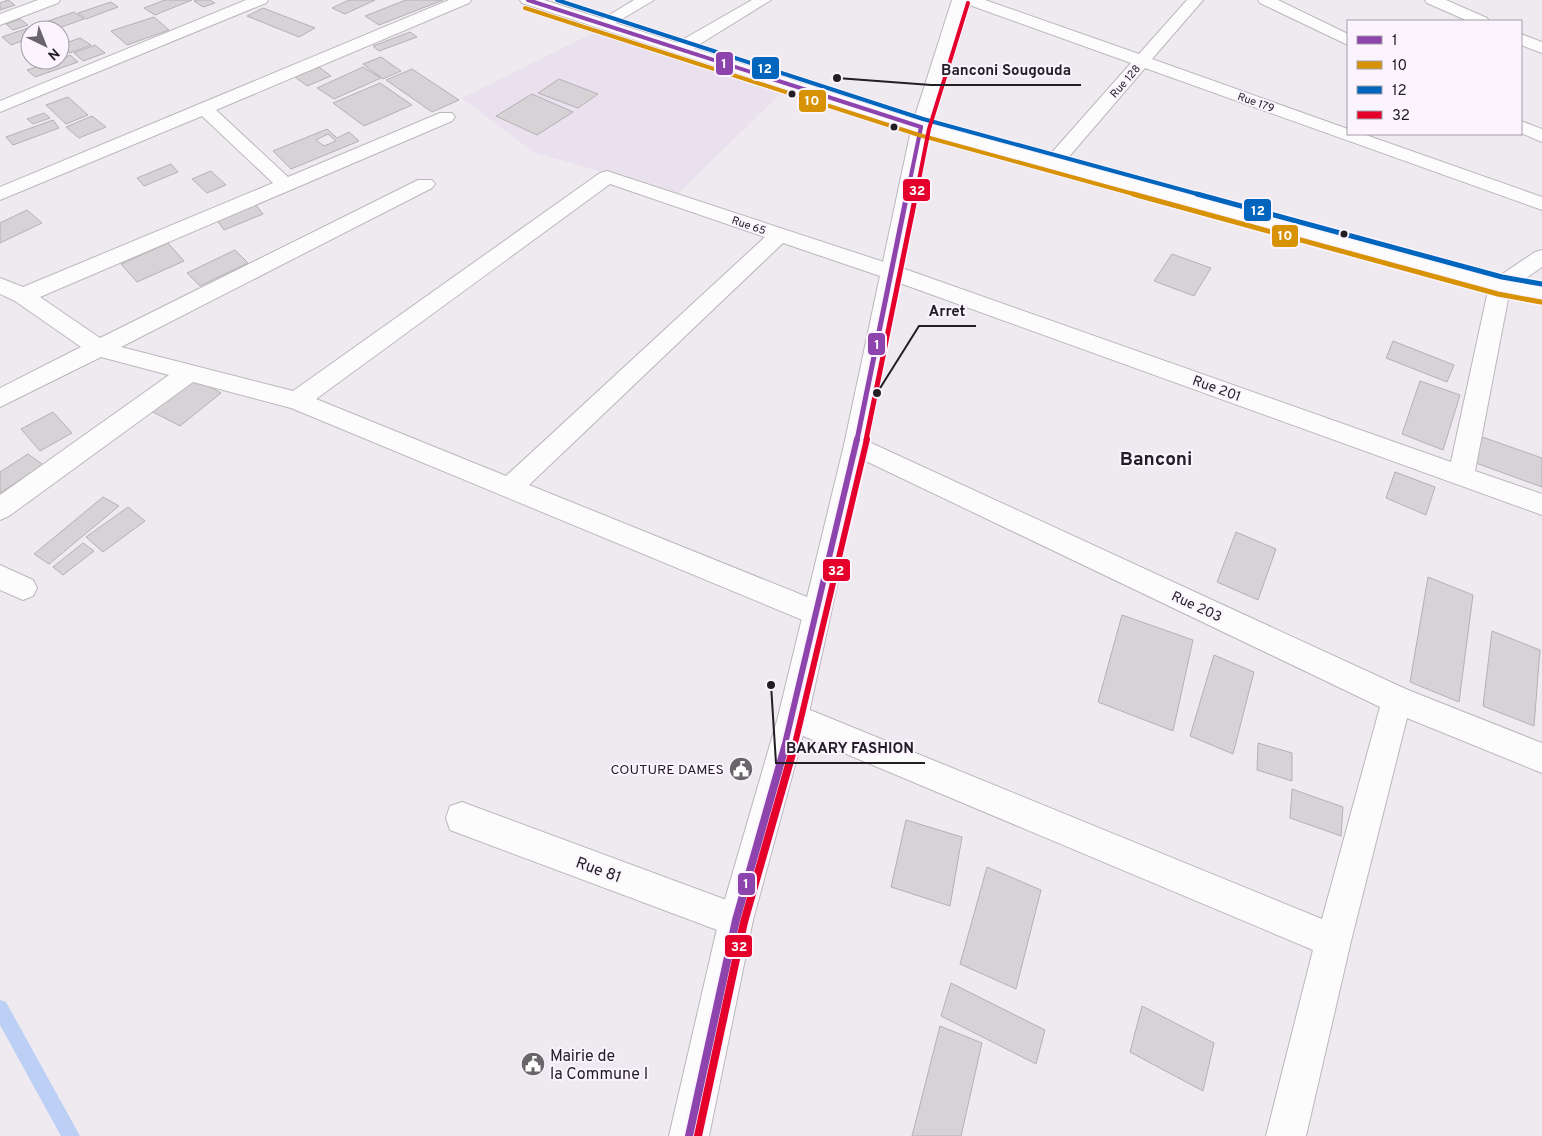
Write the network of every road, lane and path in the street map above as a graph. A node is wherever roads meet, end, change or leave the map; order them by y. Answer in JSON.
{"nodes":[{"id":1,"x":52,"y":0,"type":"edge"},
{"id":2,"x":260,"y":0,"type":"edge"},
{"id":3,"x":463,"y":0,"type":"edge"},
{"id":4,"x":528,"y":0,"type":"edge"},
{"id":5,"x":646,"y":0,"type":"edge"},
{"id":6,"x":763,"y":0,"type":"edge"},
{"id":7,"x":960,"y":0,"type":"edge"},
{"id":8,"x":970,"y":0,"type":"edge"},
{"id":9,"x":1194,"y":0,"type":"edge"},
{"id":10,"x":1266,"y":0,"type":"edge"},
{"id":11,"x":1433,"y":0,"type":"edge"},
{"id":12,"x":0,"y":20,"type":"edge"},
{"id":13,"x":1479,"y":20,"type":"edge"},
{"id":14,"x":604,"y":23,"type":"junction"},
{"id":15,"x":1522,"y":39,"type":"edge"},
{"id":16,"x":1347,"y":40,"type":"edge"},
{"id":17,"x":682,"y":48,"type":"junction"},
{"id":18,"x":1542,"y":48,"type":"edge"},
{"id":19,"x":1142,"y":61,"type":"junction"},
{"id":20,"x":0,"y":107,"type":"edge"},
{"id":21,"x":204,"y":108,"type":"junction"},
{"id":22,"x":446,"y":117,"type":"dead end"},
{"id":23,"x":1522,"y":126,"type":"edge"},
{"id":24,"x":921,"y":127,"type":"junction"},
{"id":25,"x":1347,"y":134,"type":"edge"},
{"id":26,"x":1349,"y":135,"type":"edge"},
{"id":27,"x":1542,"y":136,"type":"edge"},
{"id":28,"x":1054,"y":162,"type":"junction"},
{"id":29,"x":425,"y":184,"type":"dead end"},
{"id":30,"x":286,"y":185,"type":"junction"},
{"id":31,"x":0,"y":194,"type":"edge"},
{"id":32,"x":1542,"y":204,"type":"edge"},
{"id":33,"x":779,"y":235,"type":"junction"},
{"id":34,"x":1542,"y":257,"type":"edge"},
{"id":35,"x":891,"y":272,"type":"junction"},
{"id":36,"x":0,"y":285,"type":"edge"},
{"id":37,"x":1500,"y":286,"type":"junction"},
{"id":38,"x":1542,"y":293,"type":"edge"},
{"id":39,"x":23,"y":296,"type":"junction"},
{"id":40,"x":100,"y":349,"type":"junction"},
{"id":41,"x":189,"y":373,"type":"junction"},
{"id":42,"x":0,"y":398,"type":"edge"},
{"id":43,"x":296,"y":401,"type":"junction"},
{"id":44,"x":856,"y":445,"type":"junction"},
{"id":45,"x":1461,"y":476,"type":"junction"},
{"id":46,"x":509,"y":488,"type":"junction"},
{"id":47,"x":1542,"y":505,"type":"edge"},
{"id":48,"x":0,"y":509,"type":"edge"},
{"id":49,"x":817,"y":614,"type":"junction"},
{"id":50,"x":1397,"y":700,"type":"junction"},
{"id":51,"x":793,"y":717,"type":"junction"},
{"id":52,"x":1542,"y":758,"type":"edge"},
{"id":53,"x":462,"y":818,"type":"dead end"},
{"id":54,"x":736,"y":920,"type":"junction"},
{"id":55,"x":1333,"y":941,"type":"junction"},
{"id":56,"x":689,"y":1136,"type":"edge"},
{"id":57,"x":1286,"y":1136,"type":"edge"}],
"edges":[{"from":1,"to":12,"type":"street"},
{"from":2,"to":20,"type":"street"},
{"from":3,"to":21,"type":"street"},
{"from":4,"to":14,"type":"street"},
{"from":5,"to":14,"type":"street"},
{"from":6,"to":17,"type":"street"},
{"from":7,"to":24,"type":"street"},
{"from":8,"to":19,"type":"street","name":"Rue 179"},
{"from":9,"to":19,"type":"street","name":"Rue 128"},
{"from":10,"to":16,"type":"street"},
{"from":11,"to":13,"type":"street"},
{"from":14,"to":17,"type":"street"},
{"from":15,"to":18,"type":"street"},
{"from":17,"to":24,"type":"street"},
{"from":19,"to":25,"type":"street","name":"Rue 179"},
{"from":19,"to":28,"type":"street","name":"Rue 128"},
{"from":21,"to":30,"type":"street"},
{"from":21,"to":31,"type":"street"},
{"from":22,"to":30,"type":"street"},
{"from":23,"to":27,"type":"street"},
{"from":24,"to":28,"type":"street"},
{"from":24,"to":35,"type":"street"},
{"from":26,"to":32,"type":"street","name":"Rue 179"},
{"from":28,"to":37,"type":"street"},
{"from":29,"to":40,"type":"street"},
{"from":30,"to":39,"type":"street"},
{"from":33,"to":35,"type":"street","name":"Rue 65"},
{"from":33,"to":43,"type":"street","name":"Rue 65"},
{"from":33,"to":46,"type":"street"},
{"from":34,"to":37,"type":"street"},
{"from":35,"to":44,"type":"street"},
{"from":35,"to":45,"type":"street","name":"Rue 201"},
{"from":36,"to":39,"type":"street"},
{"from":37,"to":38,"type":"street"},
{"from":37,"to":45,"type":"street"},
{"from":39,"to":40,"type":"street"},
{"from":40,"to":41,"type":"street"},
{"from":40,"to":42,"type":"street"},
{"from":41,"to":43,"type":"street"},
{"from":41,"to":48,"type":"street"},
{"from":43,"to":46,"type":"street"},
{"from":44,"to":49,"type":"street"},
{"from":44,"to":50,"type":"street","name":"Rue 203"},
{"from":45,"to":47,"type":"street","name":"Rue 201"},
{"from":46,"to":49,"type":"street"},
{"from":49,"to":51,"type":"street"},
{"from":50,"to":52,"type":"street","name":"Rue 203"},
{"from":50,"to":55,"type":"street"},
{"from":51,"to":54,"type":"street"},
{"from":51,"to":55,"type":"street"},
{"from":53,"to":54,"type":"street","name":"Rue 81"},
{"from":54,"to":56,"type":"street"},
{"from":55,"to":57,"type":"street"}]}
